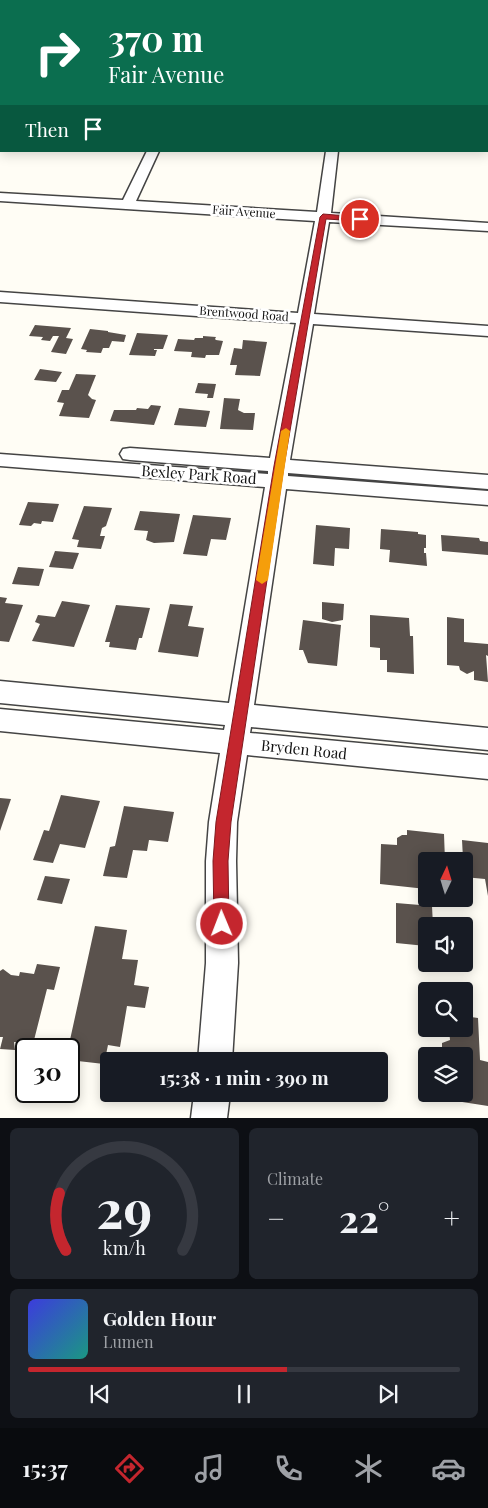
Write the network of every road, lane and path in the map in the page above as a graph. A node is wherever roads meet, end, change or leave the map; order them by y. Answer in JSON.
{"nodes":[{"id":1,"x":0,"y":0,"type":"edge"},
{"id":2,"x":18,"y":0,"type":"edge"},
{"id":3,"x":153,"y":152,"type":"edge"},
{"id":4,"x":332,"y":152,"type":"edge"},
{"id":5,"x":0,"y":184,"type":"edge"},
{"id":6,"x":0,"y":197,"type":"edge"},
{"id":7,"x":130,"y":199,"type":"junction"},
{"id":8,"x":324,"y":210,"type":"junction"},
{"id":9,"x":488,"y":214,"type":"edge"},
{"id":10,"x":488,"y":227,"type":"edge"},
{"id":11,"x":0,"y":298,"type":"edge"},
{"id":12,"x":306,"y":318,"type":"junction"},
{"id":13,"x":488,"y":331,"type":"edge"},
{"id":14,"x":0,"y":444,"type":"edge"},
{"id":15,"x":0,"y":460,"type":"edge"},
{"id":16,"x":100,"y":460,"type":"junction"},
{"id":17,"x":278,"y":474,"type":"junction"},
{"id":18,"x":482,"y":489,"type":"edge"},
{"id":19,"x":5,"y":693,"type":"edge"},
{"id":20,"x":240,"y":715,"type":"junction"},
{"id":21,"x":0,"y":719,"type":"edge"},
{"id":22,"x":488,"y":739,"type":"edge"},
{"id":23,"x":236,"y":743,"type":"junction"},
{"id":24,"x":488,"y":767,"type":"edge"},
{"id":25,"x":216,"y":1052,"type":"edge"},
{"id":26,"x":211,"y":1102,"type":"edge"},
{"id":27,"x":209,"y":1118,"type":"edge"}],
"edges":[{"from":1,"to":2,"type":"street"},
{"from":3,"to":7,"type":"street"},
{"from":4,"to":8,"type":"street"},
{"from":5,"to":7,"type":"street","name":"Fair Avenue"},
{"from":6,"to":7,"type":"street","name":"Fair Avenue"},
{"from":7,"to":8,"type":"street","name":"Fair Avenue"},
{"from":8,"to":9,"type":"street","name":"Fair Avenue"},
{"from":8,"to":10,"type":"street","name":"Fair Avenue"},
{"from":8,"to":12,"type":"street"},
{"from":11,"to":12,"type":"street","name":"Brentwood Road"},
{"from":12,"to":13,"type":"street","name":"Brentwood Road"},
{"from":12,"to":17,"type":"street"},
{"from":14,"to":16,"type":"street","name":"Bexley Park Road"},
{"from":15,"to":16,"type":"street","name":"Bexley Park Road"},
{"from":16,"to":17,"type":"street","name":"Bexley Park Road"},
{"from":17,"to":18,"type":"street","name":"Bexley Park Road"},
{"from":17,"to":20,"type":"street"},
{"from":19,"to":20,"type":"street","name":"Bryden Road"},
{"from":19,"to":21,"type":"street"},
{"from":20,"to":22,"type":"street","name":"Bryden Road"},
{"from":20,"to":23,"type":"street"},
{"from":21,"to":23,"type":"street","name":"Bryden Road"},
{"from":23,"to":24,"type":"street","name":"Bryden Road"},
{"from":23,"to":25,"type":"street"},
{"from":26,"to":27,"type":"street"}]}
